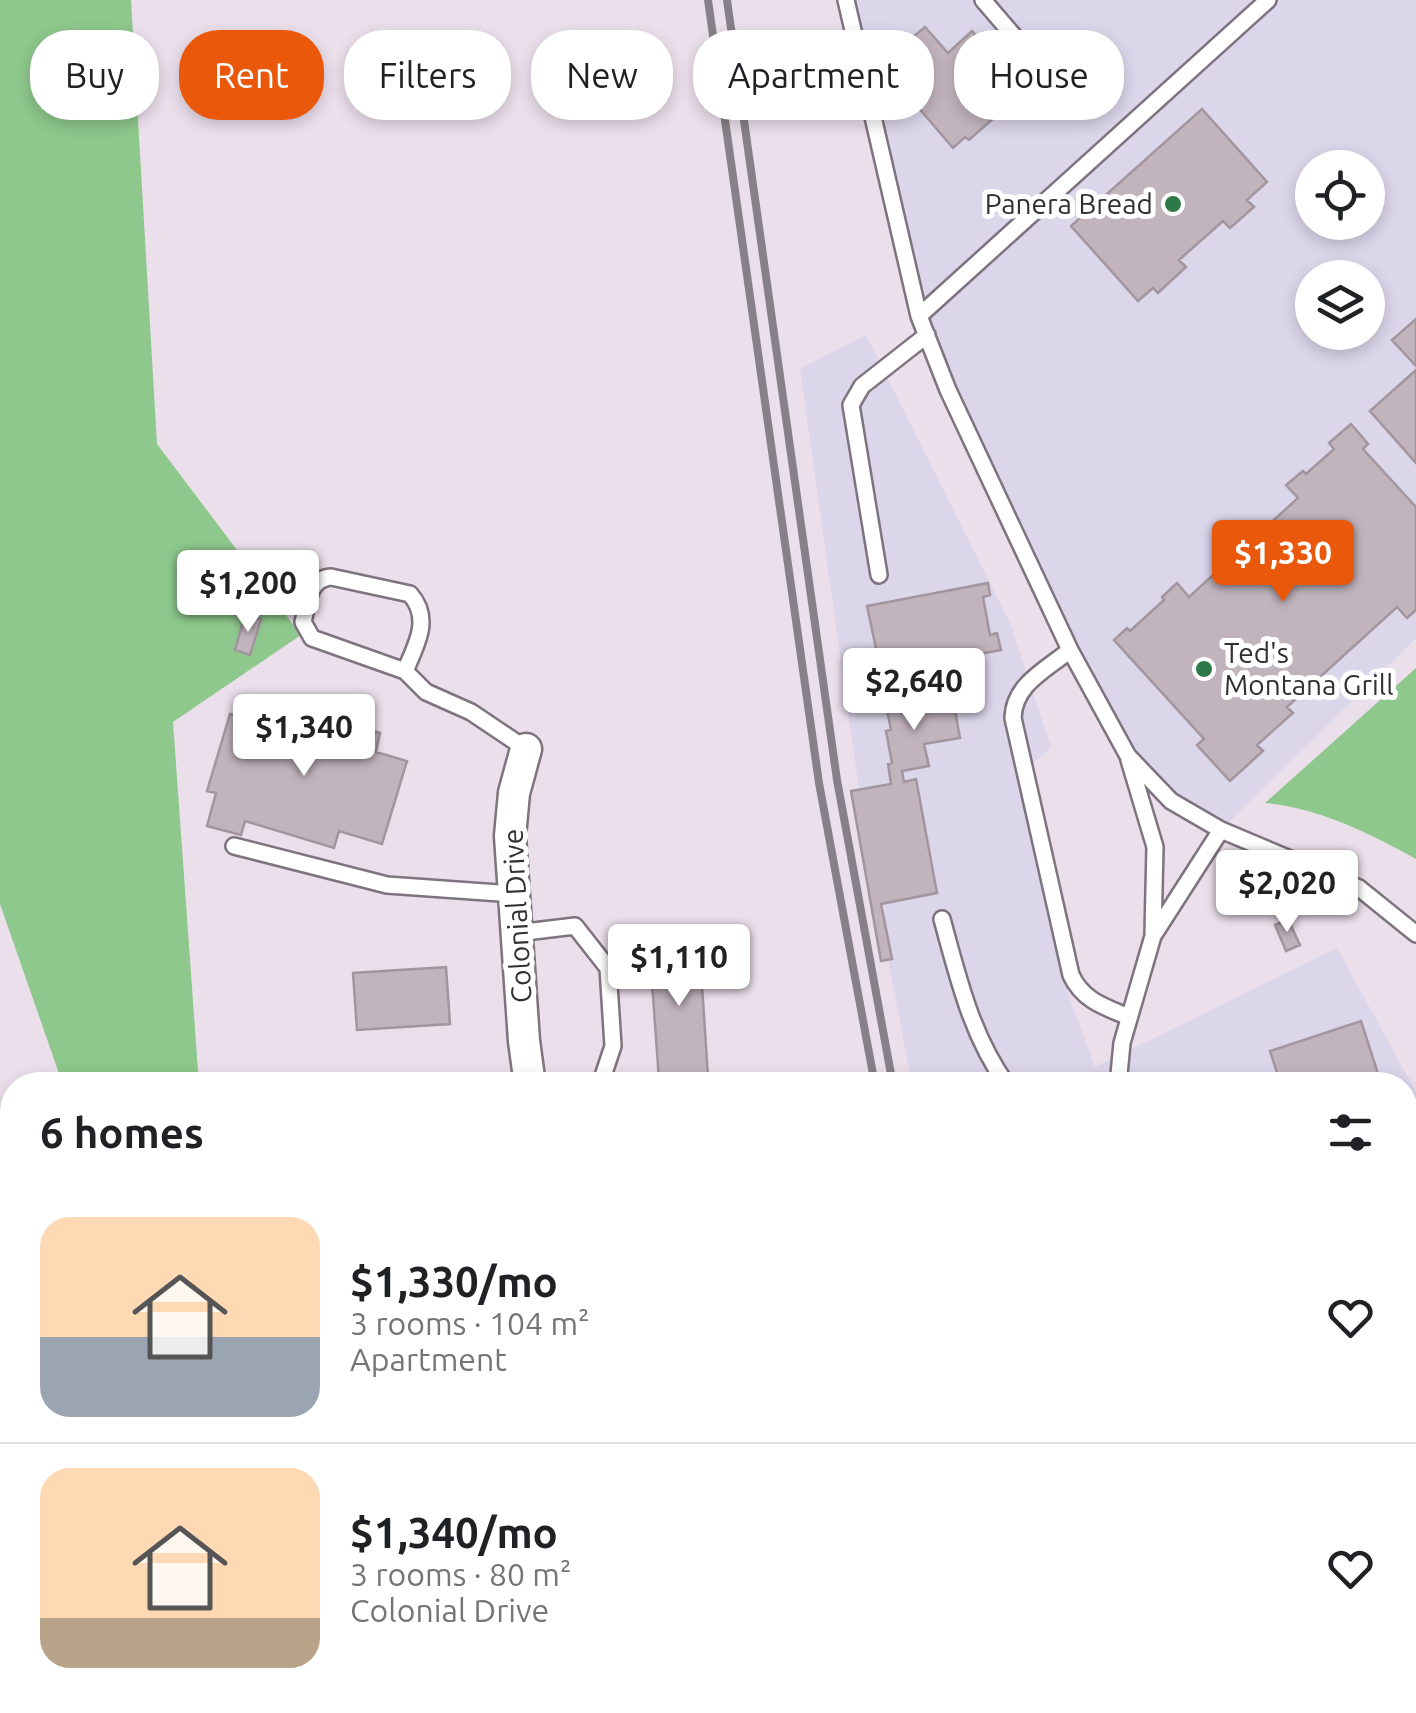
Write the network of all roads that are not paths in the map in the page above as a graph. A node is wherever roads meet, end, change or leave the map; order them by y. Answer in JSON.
{"nodes":[{"id":1,"x":846,"y":0,"type":"edge"},
{"id":2,"x":983,"y":0,"type":"edge"},
{"id":3,"x":1268,"y":0,"type":"edge"},
{"id":4,"x":1009,"y":30,"type":"edge"},
{"id":5,"x":919,"y":316,"type":"junction"},
{"id":6,"x":927,"y":335,"type":"junction"},
{"id":7,"x":879,"y":574,"type":"dead end"},
{"id":8,"x":1070,"y":650,"type":"junction"},
{"id":9,"x":405,"y":671,"type":"junction"},
{"id":10,"x":526,"y":748,"type":"joint"},
{"id":11,"x":1128,"y":756,"type":"junction"},
{"id":12,"x":1221,"y":830,"type":"junction"},
{"id":13,"x":234,"y":846,"type":"dead end"},
{"id":14,"x":514,"y":894,"type":"junction"},
{"id":15,"x":942,"y":919,"type":"dead end"},
{"id":16,"x":517,"y":933,"type":"junction"},
{"id":17,"x":1416,"y":934,"type":"edge"},
{"id":18,"x":1153,"y":936,"type":"junction"},
{"id":19,"x":1129,"y":1017,"type":"junction"},
{"id":20,"x":528,"y":1072,"type":"edge"},
{"id":21,"x":604,"y":1072,"type":"edge"},
{"id":22,"x":999,"y":1072,"type":"edge"},
{"id":23,"x":1119,"y":1072,"type":"edge"}],
"edges":[{"from":1,"to":5,"type":"lane"},
{"from":2,"to":4,"type":"lane"},
{"from":3,"to":5,"type":"lane"},
{"from":5,"to":6,"type":"lane"},
{"from":6,"to":7,"type":"lane"},
{"from":6,"to":8,"type":"lane"},
{"from":8,"to":11,"type":"lane"},
{"from":8,"to":19,"type":"lane"},
{"from":9,"to":9,"type":"lane"},
{"from":9,"to":10,"type":"lane"},
{"from":10,"to":14,"type":"street","name":"Colonial Drive"},
{"from":11,"to":12,"type":"lane"},
{"from":11,"to":18,"type":"lane"},
{"from":12,"to":17,"type":"lane"},
{"from":12,"to":18,"type":"lane"},
{"from":13,"to":14,"type":"lane"},
{"from":14,"to":16,"type":"street","name":"Colonial Drive"},
{"from":15,"to":22,"type":"lane"},
{"from":16,"to":20,"type":"street","name":"Colonial Drive"},
{"from":16,"to":21,"type":"lane"},
{"from":18,"to":19,"type":"lane"},
{"from":19,"to":23,"type":"lane"}]}
